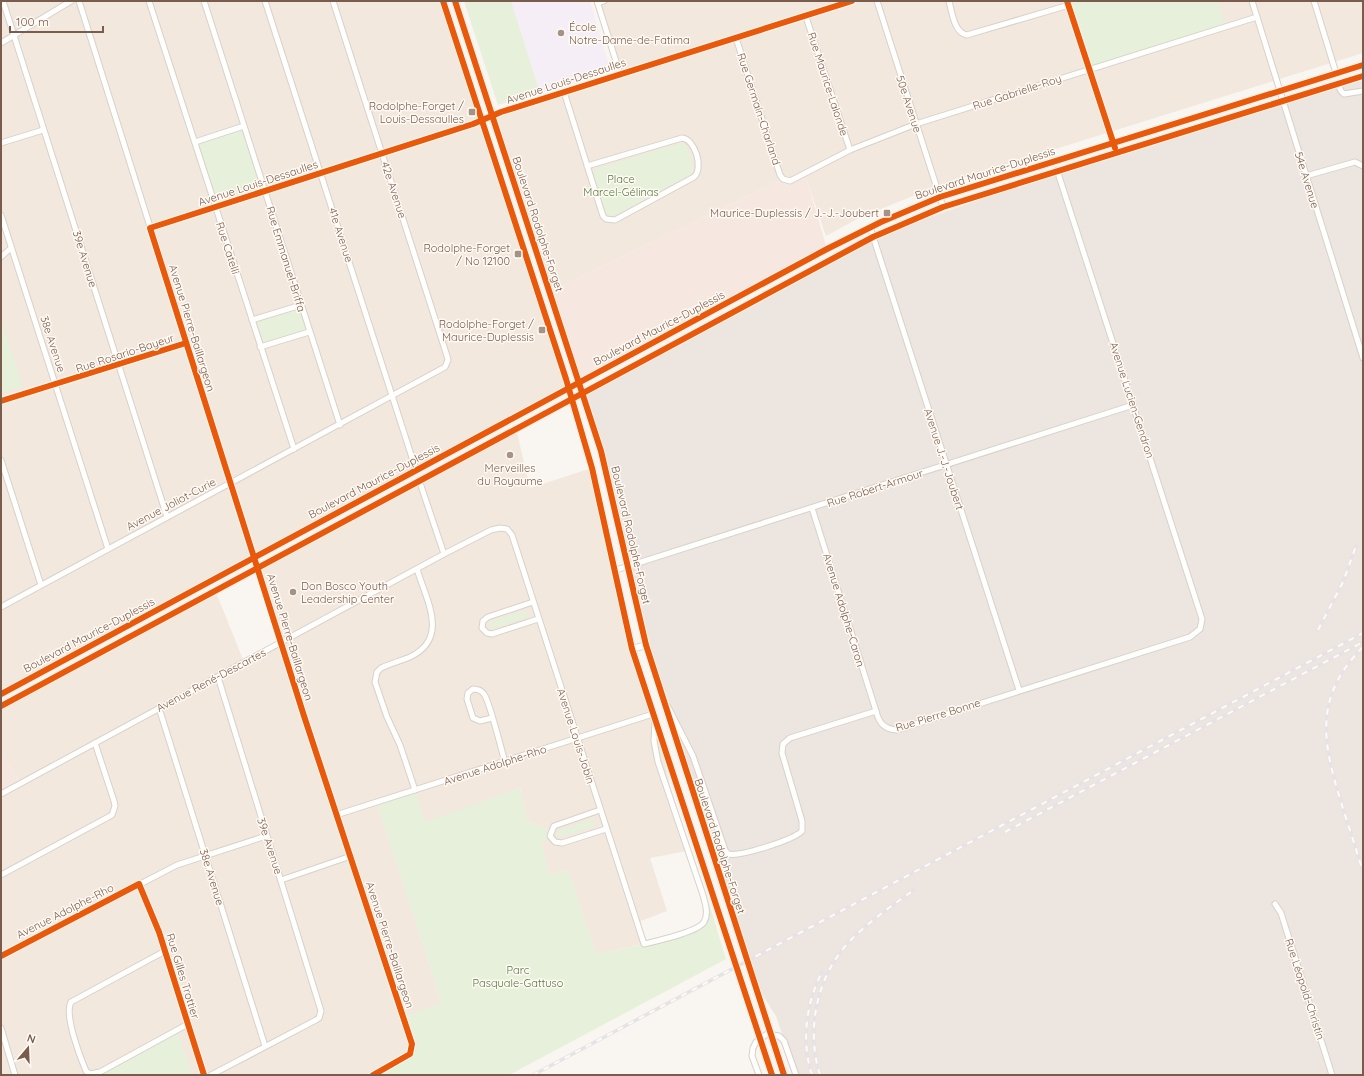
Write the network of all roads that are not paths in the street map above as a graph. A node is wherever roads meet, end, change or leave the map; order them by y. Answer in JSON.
{"nodes":[{"id":1,"x":3,"y":1,"type":"edge"},
{"id":2,"x":71,"y":1,"type":"edge"},
{"id":3,"x":79,"y":1,"type":"edge"},
{"id":4,"x":149,"y":1,"type":"edge"},
{"id":5,"x":204,"y":1,"type":"edge"},
{"id":6,"x":265,"y":1,"type":"edge"},
{"id":7,"x":333,"y":1,"type":"edge"},
{"id":8,"x":443,"y":1,"type":"edge"},
{"id":9,"x":455,"y":1,"type":"edge"},
{"id":10,"x":604,"y":1,"type":"edge"},
{"id":11,"x":852,"y":1,"type":"edge"},
{"id":12,"x":877,"y":1,"type":"edge"},
{"id":13,"x":949,"y":1,"type":"edge"},
{"id":14,"x":1252,"y":1,"type":"edge"},
{"id":15,"x":1314,"y":1,"type":"edge"},
{"id":16,"x":598,"y":2,"type":"edge"},
{"id":17,"x":1068,"y":3,"type":"edge"},
{"id":18,"x":806,"y":17,"type":"junction"},
{"id":19,"x":1257,"y":17,"type":"junction"},
{"id":20,"x":14,"y":36,"type":"junction"},
{"id":21,"x":736,"y":38,"type":"junction"},
{"id":22,"x":1,"y":43,"type":"edge"},
{"id":23,"x":1363,"y":65,"type":"edge"},
{"id":24,"x":1090,"y":69,"type":"junction"},
{"id":25,"x":1336,"y":73,"type":"junction"},
{"id":26,"x":620,"y":74,"type":"junction"},
{"id":27,"x":1363,"y":76,"type":"edge"},
{"id":28,"x":1338,"y":84,"type":"junction"},
{"id":29,"x":1280,"y":90,"type":"junction"},
{"id":30,"x":1363,"y":91,"type":"edge"},
{"id":31,"x":564,"y":92,"type":"junction"},
{"id":32,"x":1283,"y":100,"type":"junction"},
{"id":33,"x":492,"y":116,"type":"junction"},
{"id":34,"x":482,"y":120,"type":"junction"},
{"id":35,"x":916,"y":124,"type":"junction"},
{"id":36,"x":244,"y":126,"type":"junction"},
{"id":37,"x":43,"y":130,"type":"junction"},
{"id":38,"x":195,"y":142,"type":"junction"},
{"id":39,"x":1113,"y":142,"type":"junction"},
{"id":40,"x":1,"y":143,"type":"edge"},
{"id":41,"x":850,"y":150,"type":"junction"},
{"id":42,"x":1116,"y":152,"type":"junction"},
{"id":43,"x":382,"y":154,"type":"junction"},
{"id":44,"x":587,"y":166,"type":"junction"},
{"id":45,"x":1363,"y":166,"type":"edge"},
{"id":46,"x":1057,"y":170,"type":"junction"},
{"id":47,"x":321,"y":174,"type":"junction"},
{"id":48,"x":1306,"y":176,"type":"junction"},
{"id":49,"x":783,"y":179,"type":"joint"},
{"id":50,"x":265,"y":191,"type":"junction"},
{"id":51,"x":940,"y":196,"type":"junction"},
{"id":52,"x":943,"y":207,"type":"junction"},
{"id":53,"x":215,"y":208,"type":"junction"},
{"id":54,"x":1,"y":215,"type":"edge"},
{"id":55,"x":870,"y":227,"type":"junction"},
{"id":56,"x":150,"y":228,"type":"junction"},
{"id":57,"x":873,"y":237,"type":"junction"},
{"id":58,"x":11,"y":248,"type":"junction"},
{"id":59,"x":1,"y":257,"type":"edge"},
{"id":60,"x":301,"y":305,"type":"junction"},
{"id":61,"x":252,"y":320,"type":"junction"},
{"id":62,"x":309,"y":332,"type":"junction"},
{"id":63,"x":186,"y":343,"type":"junction"},
{"id":64,"x":260,"y":347,"type":"junction"},
{"id":65,"x":447,"y":356,"type":"joint"},
{"id":66,"x":1363,"y":358,"type":"edge"},
{"id":67,"x":118,"y":366,"type":"junction"},
{"id":68,"x":579,"y":382,"type":"junction"},
{"id":69,"x":56,"y":385,"type":"junction"},
{"id":70,"x":569,"y":388,"type":"junction"},
{"id":71,"x":582,"y":393,"type":"junction"},
{"id":72,"x":392,"y":396,"type":"junction"},
{"id":73,"x":571,"y":399,"type":"junction"},
{"id":74,"x":1,"y":401,"type":"edge"},
{"id":75,"x":1134,"y":405,"type":"junction"},
{"id":76,"x":340,"y":425,"type":"junction"},
{"id":77,"x":294,"y":449,"type":"junction"},
{"id":78,"x":1,"y":460,"type":"edge"},
{"id":79,"x":946,"y":465,"type":"junction"},
{"id":80,"x":416,"y":470,"type":"junction"},
{"id":81,"x":419,"y":480,"type":"junction"},
{"id":82,"x":231,"y":483,"type":"junction"},
{"id":83,"x":812,"y":508,"type":"junction"},
{"id":84,"x":166,"y":517,"type":"junction"},
{"id":85,"x":507,"y":529,"type":"joint"},
{"id":86,"x":108,"y":549,"type":"junction"},
{"id":87,"x":444,"y":554,"type":"junction"},
{"id":88,"x":255,"y":557,"type":"junction"},
{"id":89,"x":628,"y":566,"type":"junction"},
{"id":90,"x":258,"y":567,"type":"junction"},
{"id":91,"x":417,"y":569,"type":"junction"},
{"id":92,"x":616,"y":570,"type":"junction"},
{"id":93,"x":41,"y":585,"type":"junction"},
{"id":94,"x":533,"y":602,"type":"junction"},
{"id":95,"x":1,"y":607,"type":"edge"},
{"id":96,"x":538,"y":619,"type":"junction"},
{"id":97,"x":1200,"y":630,"type":"joint"},
{"id":98,"x":281,"y":642,"type":"junction"},
{"id":99,"x":646,"y":645,"type":"junction"},
{"id":100,"x":632,"y":649,"type":"junction"},
{"id":101,"x":218,"y":677,"type":"junction"},
{"id":102,"x":1019,"y":690,"type":"junction"},
{"id":103,"x":1,"y":694,"type":"edge"},
{"id":104,"x":661,"y":695,"type":"junction"},
{"id":105,"x":1,"y":706,"type":"edge"},
{"id":106,"x":159,"y":708,"type":"junction"},
{"id":107,"x":876,"y":711,"type":"junction"},
{"id":108,"x":654,"y":716,"type":"junction"},
{"id":109,"x":492,"y":718,"type":"junction"},
{"id":110,"x":577,"y":738,"type":"junction"},
{"id":111,"x":95,"y":743,"type":"junction"},
{"id":112,"x":505,"y":762,"type":"junction"},
{"id":113,"x":415,"y":790,"type":"junction"},
{"id":114,"x":1,"y":794,"type":"edge"},
{"id":115,"x":600,"y":810,"type":"junction"},
{"id":116,"x":336,"y":815,"type":"junction"},
{"id":117,"x":606,"y":829,"type":"junction"},
{"id":118,"x":266,"y":836,"type":"junction"},
{"id":119,"x":205,"y":856,"type":"junction"},
{"id":120,"x":351,"y":856,"type":"junction"},
{"id":121,"x":1,"y":875,"type":"edge"},
{"id":122,"x":281,"y":880,"type":"junction"},
{"id":123,"x":139,"y":884,"type":"junction"},
{"id":124,"x":1275,"y":904,"type":"dead end"},
{"id":125,"x":644,"y":944,"type":"joint"},
{"id":126,"x":165,"y":952,"type":"junction"},
{"id":127,"x":1,"y":956,"type":"edge"},
{"id":128,"x":188,"y":1024,"type":"junction"},
{"id":129,"x":1,"y":1028,"type":"edge"},
{"id":130,"x":265,"y":1046,"type":"junction"},
{"id":131,"x":14,"y":1074,"type":"edge"},
{"id":132,"x":204,"y":1075,"type":"edge"},
{"id":133,"x":211,"y":1075,"type":"edge"},
{"id":134,"x":373,"y":1075,"type":"edge"},
{"id":135,"x":759,"y":1075,"type":"edge"},
{"id":136,"x":772,"y":1075,"type":"edge"},
{"id":137,"x":784,"y":1075,"type":"edge"},
{"id":138,"x":796,"y":1075,"type":"edge"},
{"id":139,"x":1332,"y":1075,"type":"edge"}],
"edges":[{"from":1,"to":20,"type":"street","name":"39e Avenue"},
{"from":2,"to":20,"type":"street"},
{"from":3,"to":56,"type":"street","name":"Avenue Pierre-Baillargeon"},
{"from":4,"to":38,"type":"street","name":"Rue Catelli"},
{"from":5,"to":36,"type":"street","name":"Rue Emmanuel-Briffa"},
{"from":6,"to":47,"type":"street","name":"41e Avenue"},
{"from":7,"to":43,"type":"street","name":"42e Avenue"},
{"from":8,"to":34,"type":"street","name":"Boulevard Rodolphe-Forget"},
{"from":9,"to":33,"type":"street","name":"Boulevard Rodolphe-Forget"},
{"from":10,"to":16,"type":"street"},
{"from":11,"to":18,"type":"street","name":"Avenue Louis-Dessaulles"},
{"from":12,"to":35,"type":"street","name":"50e Avenue"},
{"from":13,"to":17,"type":"street"},
{"from":14,"to":19,"type":"street","name":"54e Avenue"},
{"from":15,"to":25,"type":"street"},
{"from":16,"to":26,"type":"street"},
{"from":17,"to":24,"type":"street"},
{"from":18,"to":21,"type":"street","name":"Avenue Louis-Dessaulles"},
{"from":18,"to":41,"type":"street","name":"Rue Maurice-Lalonde"},
{"from":19,"to":24,"type":"street","name":"Rue Gabrielle-Roy"},
{"from":19,"to":29,"type":"street","name":"54e Avenue"},
{"from":20,"to":22,"type":"street"},
{"from":20,"to":37,"type":"street","name":"39e Avenue"},
{"from":21,"to":26,"type":"street","name":"Avenue Louis-Dessaulles"},
{"from":21,"to":49,"type":"street","name":"Rue Germain-Charland"},
{"from":23,"to":25,"type":"street","name":"Boulevard Maurice-Duplessis"},
{"from":24,"to":35,"type":"street","name":"Rue Gabrielle-Roy"},
{"from":24,"to":39,"type":"street"},
{"from":25,"to":29,"type":"street","name":"Boulevard Maurice-Duplessis"},
{"from":26,"to":31,"type":"street","name":"Avenue Louis-Dessaulles"},
{"from":27,"to":28,"type":"street","name":"Boulevard Maurice-Duplessis"},
{"from":28,"to":30,"type":"street"},
{"from":28,"to":32,"type":"street","name":"Boulevard Maurice-Duplessis"},
{"from":29,"to":32,"type":"street","name":"54e Avenue"},
{"from":29,"to":39,"type":"street","name":"Boulevard Maurice-Duplessis"},
{"from":31,"to":33,"type":"street","name":"Avenue Louis-Dessaulles"},
{"from":31,"to":44,"type":"street"},
{"from":32,"to":42,"type":"street","name":"Boulevard Maurice-Duplessis"},
{"from":32,"to":48,"type":"street","name":"54e Avenue"},
{"from":33,"to":34,"type":"street","name":"Avenue Louis-Dessaulles"},
{"from":33,"to":68,"type":"street","name":"Boulevard Rodolphe-Forget"},
{"from":34,"to":43,"type":"street","name":"Avenue Louis-Dessaulles"},
{"from":34,"to":70,"type":"street","name":"Boulevard Rodolphe-Forget"},
{"from":35,"to":41,"type":"street","name":"Rue Gabrielle-Roy"},
{"from":35,"to":51,"type":"street","name":"50e Avenue"},
{"from":36,"to":38,"type":"street"},
{"from":36,"to":50,"type":"street","name":"Rue Emmanuel-Briffa"},
{"from":37,"to":40,"type":"street"},
{"from":37,"to":67,"type":"street","name":"39e Avenue"},
{"from":38,"to":53,"type":"street","name":"Rue Catelli"},
{"from":39,"to":42,"type":"street"},
{"from":39,"to":51,"type":"street","name":"Boulevard Maurice-Duplessis"},
{"from":41,"to":49,"type":"street","name":"Rue Gabrielle-Roy"},
{"from":42,"to":46,"type":"street","name":"Boulevard Maurice-Duplessis"},
{"from":43,"to":47,"type":"street","name":"Avenue Louis-Dessaulles"},
{"from":43,"to":65,"type":"street","name":"42e Avenue"},
{"from":44,"to":44,"type":"street"},
{"from":45,"to":48,"type":"street"},
{"from":46,"to":52,"type":"street","name":"Boulevard Maurice-Duplessis"},
{"from":46,"to":75,"type":"street","name":"Avenue Lucien-Gendron"},
{"from":47,"to":50,"type":"street","name":"Avenue Louis-Dessaulles"},
{"from":47,"to":72,"type":"street","name":"41e Avenue"},
{"from":48,"to":66,"type":"street","name":"54e Avenue"},
{"from":50,"to":53,"type":"street","name":"Avenue Louis-Dessaulles"},
{"from":50,"to":60,"type":"street","name":"Rue Emmanuel-Briffa"},
{"from":51,"to":52,"type":"street","name":"50e Avenue"},
{"from":51,"to":55,"type":"street","name":"Boulevard Maurice-Duplessis"},
{"from":52,"to":57,"type":"street","name":"Boulevard Maurice-Duplessis"},
{"from":53,"to":56,"type":"street","name":"Avenue Louis-Dessaulles"},
{"from":53,"to":61,"type":"street","name":"Rue Catelli"},
{"from":54,"to":58,"type":"street","name":"38e Avenue"},
{"from":55,"to":57,"type":"street","name":"Avenue J.-J.-Joubert"},
{"from":55,"to":68,"type":"street","name":"Boulevard Maurice-Duplessis"},
{"from":56,"to":63,"type":"street","name":"Avenue Pierre-Baillargeon"},
{"from":57,"to":71,"type":"street","name":"Boulevard Maurice-Duplessis"},
{"from":57,"to":79,"type":"street","name":"Avenue J.-J.-Joubert"},
{"from":58,"to":59,"type":"street"},
{"from":58,"to":69,"type":"street","name":"38e Avenue"},
{"from":60,"to":61,"type":"street"},
{"from":60,"to":62,"type":"street","name":"Rue Emmanuel-Briffa"},
{"from":61,"to":64,"type":"street","name":"Rue Catelli"},
{"from":62,"to":64,"type":"street"},
{"from":62,"to":76,"type":"street","name":"Rue Emmanuel-Briffa"},
{"from":63,"to":67,"type":"street","name":"Rue Rosario-Bayeur"},
{"from":63,"to":82,"type":"street","name":"Avenue Pierre-Baillargeon"},
{"from":64,"to":77,"type":"street","name":"Rue Catelli"},
{"from":65,"to":72,"type":"street","name":"Avenue Joliot-Curie"},
{"from":67,"to":69,"type":"street","name":"Rue Rosario-Bayeur"},
{"from":67,"to":84,"type":"street","name":"39e Avenue"},
{"from":68,"to":70,"type":"street","name":"Boulevard Maurice-Duplessis"},
{"from":68,"to":71,"type":"street","name":"Boulevard Rodolphe-Forget"},
{"from":69,"to":74,"type":"street","name":"Rue Rosario-Bayeur"},
{"from":69,"to":86,"type":"street","name":"38e Avenue"},
{"from":70,"to":73,"type":"street","name":"Boulevard Rodolphe-Forget"},
{"from":70,"to":80,"type":"street","name":"Boulevard Maurice-Duplessis"},
{"from":71,"to":73,"type":"street","name":"Boulevard Maurice-Duplessis"},
{"from":71,"to":89,"type":"street","name":"Boulevard Rodolphe-Forget"},
{"from":72,"to":76,"type":"street","name":"Avenue Joliot-Curie"},
{"from":72,"to":80,"type":"street","name":"41e Avenue"},
{"from":73,"to":81,"type":"street","name":"Boulevard Maurice-Duplessis"},
{"from":73,"to":92,"type":"street","name":"Boulevard Rodolphe-Forget"},
{"from":75,"to":79,"type":"street","name":"Rue Robert-Armour"},
{"from":75,"to":97,"type":"street","name":"Avenue Lucien-Gendron"},
{"from":76,"to":77,"type":"street","name":"Avenue Joliot-Curie"},
{"from":77,"to":82,"type":"street","name":"Avenue Joliot-Curie"},
{"from":78,"to":93,"type":"street"},
{"from":79,"to":83,"type":"street","name":"Rue Robert-Armour"},
{"from":79,"to":102,"type":"street","name":"Avenue J.-J.-Joubert"},
{"from":80,"to":88,"type":"street","name":"Boulevard Maurice-Duplessis"},
{"from":81,"to":87,"type":"street"},
{"from":81,"to":90,"type":"street","name":"Boulevard Maurice-Duplessis"},
{"from":82,"to":84,"type":"street","name":"Avenue Joliot-Curie"},
{"from":82,"to":88,"type":"street","name":"Avenue Pierre-Baillargeon"},
{"from":83,"to":89,"type":"street","name":"Rue Robert-Armour"},
{"from":83,"to":107,"type":"street","name":"Avenue Adolphe-Caron"},
{"from":84,"to":86,"type":"street","name":"Avenue Joliot-Curie"},
{"from":85,"to":87,"type":"street","name":"Avenue René-Descartes"},
{"from":85,"to":94,"type":"street","name":"Avenue Louis-Jobin"},
{"from":86,"to":93,"type":"street","name":"Avenue Joliot-Curie"},
{"from":87,"to":91,"type":"street","name":"Avenue René-Descartes"},
{"from":88,"to":90,"type":"street","name":"Avenue Pierre-Baillargeon"},
{"from":88,"to":103,"type":"street","name":"Boulevard Maurice-Duplessis"},
{"from":89,"to":92,"type":"street","name":"Rue Robert-Armour"},
{"from":89,"to":99,"type":"street","name":"Boulevard Rodolphe-Forget"},
{"from":90,"to":98,"type":"street","name":"Avenue Pierre-Baillargeon"},
{"from":90,"to":105,"type":"street","name":"Boulevard Maurice-Duplessis"},
{"from":91,"to":98,"type":"street","name":"Avenue René-Descartes"},
{"from":91,"to":113,"type":"street"},
{"from":92,"to":100,"type":"street","name":"Boulevard Rodolphe-Forget"},
{"from":93,"to":95,"type":"street","name":"Avenue Joliot-Curie"},
{"from":94,"to":96,"type":"street","name":"Avenue Louis-Jobin"},
{"from":94,"to":96,"type":"street"},
{"from":96,"to":110,"type":"street","name":"Avenue Louis-Jobin"},
{"from":97,"to":102,"type":"street","name":"Rue Pierre Bonne"},
{"from":98,"to":101,"type":"street","name":"Avenue René-Descartes"},
{"from":98,"to":116,"type":"street","name":"Avenue Pierre-Baillargeon"},
{"from":99,"to":100,"type":"street"},
{"from":99,"to":104,"type":"street","name":"Boulevard Rodolphe-Forget"},
{"from":100,"to":108,"type":"street","name":"Boulevard Rodolphe-Forget"},
{"from":101,"to":106,"type":"street","name":"Avenue René-Descartes"},
{"from":101,"to":118,"type":"street","name":"39e Avenue"},
{"from":102,"to":107,"type":"street","name":"Rue Pierre Bonne"},
{"from":104,"to":107,"type":"street"},
{"from":104,"to":137,"type":"street","name":"Boulevard Rodolphe-Forget"},
{"from":106,"to":111,"type":"street","name":"Avenue René-Descartes"},
{"from":106,"to":119,"type":"street","name":"38e Avenue"},
{"from":108,"to":110,"type":"street","name":"Avenue Adolphe-Rho"},
{"from":108,"to":125,"type":"street","name":"Boulevard Rodolphe-Forget"},
{"from":108,"to":136,"type":"street","name":"Boulevard Rodolphe-Forget"},
{"from":109,"to":109,"type":"street"},
{"from":109,"to":112,"type":"street"},
{"from":110,"to":112,"type":"street","name":"Avenue Adolphe-Rho"},
{"from":110,"to":115,"type":"street","name":"Avenue Louis-Jobin"},
{"from":111,"to":114,"type":"street","name":"Avenue René-Descartes"},
{"from":111,"to":121,"type":"street"},
{"from":112,"to":113,"type":"street","name":"Avenue Adolphe-Rho"},
{"from":113,"to":116,"type":"street","name":"Avenue Adolphe-Rho"},
{"from":115,"to":117,"type":"street","name":"Avenue Louis-Jobin"},
{"from":115,"to":117,"type":"street"},
{"from":116,"to":120,"type":"street","name":"Avenue Pierre-Baillargeon"},
{"from":117,"to":125,"type":"street","name":"Avenue Louis-Jobin"},
{"from":118,"to":119,"type":"street","name":"Avenue Adolphe-Rho"},
{"from":118,"to":122,"type":"street","name":"39e Avenue"},
{"from":119,"to":123,"type":"street","name":"Avenue Adolphe-Rho"},
{"from":119,"to":130,"type":"street","name":"38e Avenue"},
{"from":120,"to":122,"type":"street"},
{"from":120,"to":134,"type":"street","name":"Avenue Pierre-Baillargeon"},
{"from":122,"to":130,"type":"street","name":"39e Avenue"},
{"from":123,"to":126,"type":"street","name":"Rue Gilles Trottier"},
{"from":123,"to":127,"type":"street","name":"Avenue Adolphe-Rho"},
{"from":124,"to":139,"type":"street","name":"Rue Léopold-Christin"},
{"from":126,"to":128,"type":"street","name":"Rue Gilles Trottier"},
{"from":126,"to":128,"type":"street"},
{"from":128,"to":132,"type":"street","name":"Rue Gilles Trottier"},
{"from":129,"to":131,"type":"street"},
{"from":130,"to":133,"type":"street"},
{"from":135,"to":138,"type":"street","bridge":true}]}
